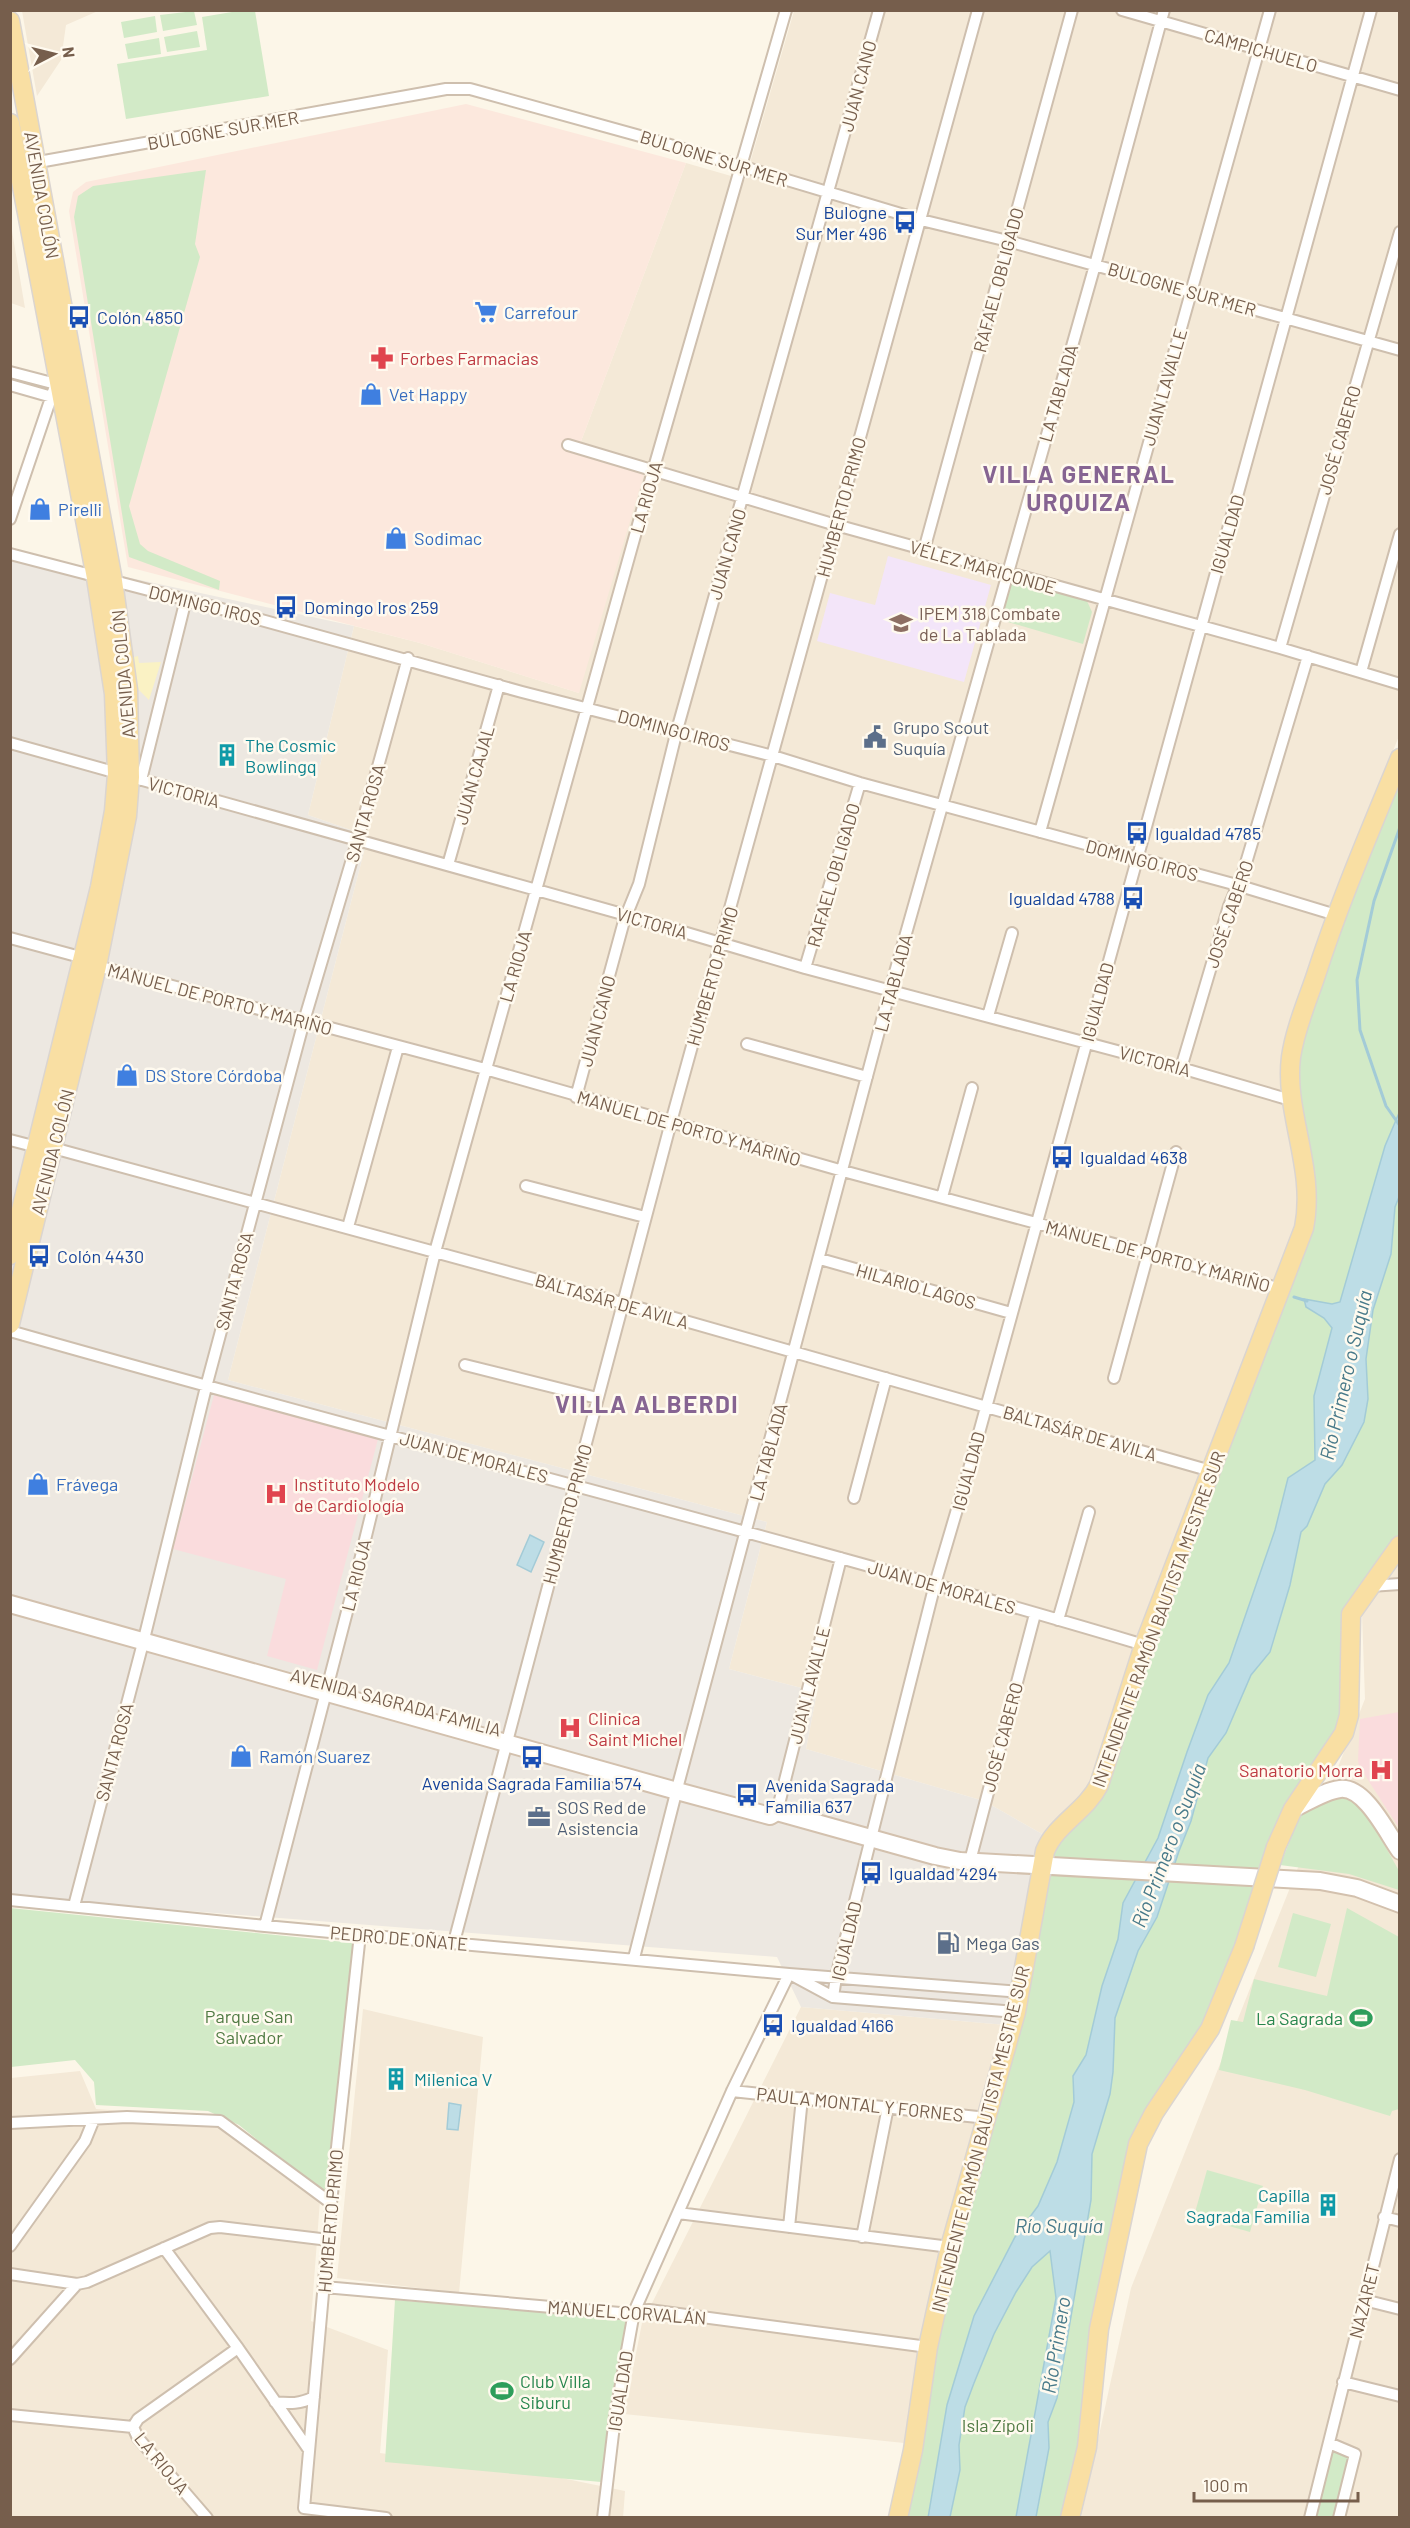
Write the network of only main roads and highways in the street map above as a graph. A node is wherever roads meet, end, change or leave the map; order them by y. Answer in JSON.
{"nodes":[{"id":1,"x":10,"y":21,"type":"edge"},
{"id":2,"x":10,"y":123,"type":"edge"},
{"id":3,"x":27,"y":165,"type":"junction"},
{"id":4,"x":104,"y":580,"type":"junction"},
{"id":5,"x":1400,"y":758,"type":"edge"},
{"id":6,"x":45,"y":1148,"type":"junction"},
{"id":7,"x":10,"y":1255,"type":"edge"},
{"id":8,"x":10,"y":1324,"type":"edge"},
{"id":9,"x":1400,"y":1545,"type":"edge"},
{"id":10,"x":10,"y":1603,"type":"edge"},
{"id":11,"x":1293,"y":1809,"type":"junction"},
{"id":12,"x":1400,"y":1851,"type":"edge"},
{"id":13,"x":1042,"y":1864,"type":"junction"},
{"id":14,"x":1400,"y":1904,"type":"edge"},
{"id":15,"x":898,"y":2517,"type":"edge"},
{"id":16,"x":1070,"y":2517,"type":"edge"}],
"edges":[{"from":1,"to":3,"type":"main road","name":"AVENIDA COLÓN"},
{"from":2,"to":3,"type":"main road","name":"AVENIDA COLÓN"},
{"from":3,"to":4,"type":"main road","name":"AVENIDA COLÓN"},
{"from":3,"to":4,"type":"main road","name":"AVENIDA COLÓN"},
{"from":4,"to":6,"type":"main road","name":"AVENIDA COLÓN"},
{"from":5,"to":13,"type":"main road","name":"INTENDENTE RAMÓN BAUTISTA MESTRE SUR"},
{"from":6,"to":7,"type":"main road","name":"AVENIDA COLÓN"},
{"from":6,"to":8,"type":"main road","name":"AVENIDA COLÓN"},
{"from":9,"to":11,"type":"main road"},
{"from":10,"to":13,"type":"main road","name":"AVENIDA SAGRADA FAMILIA"},
{"from":11,"to":12,"type":"main road"},
{"from":11,"to":16,"type":"main road","bridge":true},
{"from":13,"to":14,"type":"main road","name":"AVENIDA SAGRADA FAMILIA"},
{"from":13,"to":15,"type":"main road","name":"INTENDENTE RAMÓN BAUTISTA MESTRE SUR"}]}
